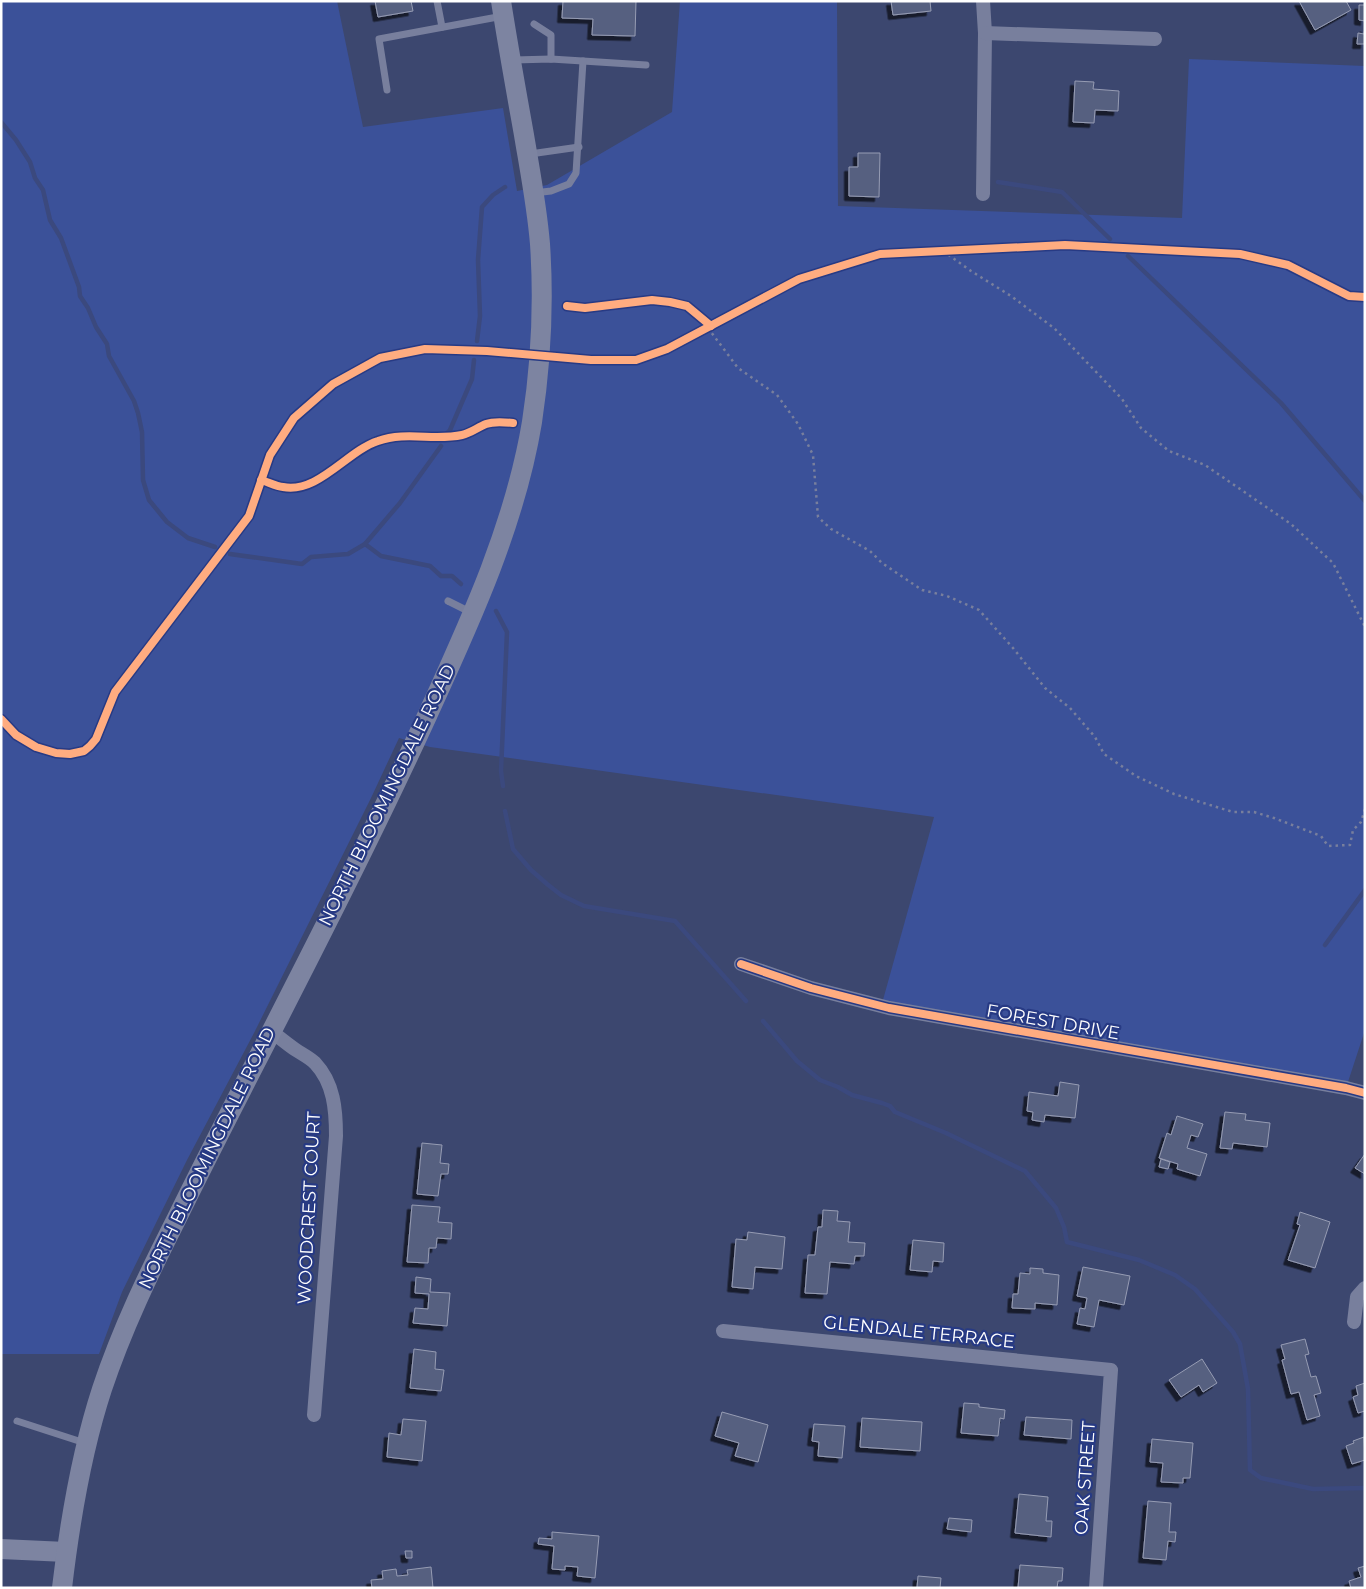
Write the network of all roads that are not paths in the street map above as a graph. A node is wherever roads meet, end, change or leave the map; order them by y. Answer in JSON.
{"nodes":[{"id":1,"x":437,"y":1,"type":"edge"},
{"id":2,"x":983,"y":1,"type":"edge"},
{"id":3,"x":502,"y":9,"type":"edge"},
{"id":4,"x":534,"y":24,"type":"dead end"},
{"id":5,"x":442,"y":27,"type":"junction"},
{"id":6,"x":985,"y":33,"type":"junction"},
{"id":7,"x":1155,"y":39,"type":"dead end"},
{"id":8,"x":551,"y":59,"type":"junction"},
{"id":9,"x":511,"y":60,"type":"junction"},
{"id":10,"x":583,"y":61,"type":"junction"},
{"id":11,"x":646,"y":65,"type":"dead end"},
{"id":12,"x":387,"y":90,"type":"dead end"},
{"id":13,"x":579,"y":147,"type":"junction"},
{"id":14,"x":527,"y":155,"type":"junction"},
{"id":15,"x":534,"y":193,"type":"junction"},
{"id":16,"x":983,"y":194,"type":"dead end"},
{"id":17,"x":448,"y":601,"type":"dead end"},
{"id":18,"x":472,"y":613,"type":"junction"},
{"id":19,"x":741,"y":964,"type":"dead end"},
{"id":20,"x":271,"y":1031,"type":"junction"},
{"id":21,"x":1365,"y":1093,"type":"edge"},
{"id":22,"x":1365,"y":1288,"type":"edge"},
{"id":23,"x":1354,"y":1322,"type":"dead end"},
{"id":24,"x":722,"y":1330,"type":"dead end"},
{"id":25,"x":1111,"y":1370,"type":"joint"},
{"id":26,"x":314,"y":1415,"type":"dead end"},
{"id":27,"x":17,"y":1421,"type":"dead end"},
{"id":28,"x":87,"y":1444,"type":"junction"},
{"id":29,"x":1,"y":1549,"type":"edge"},
{"id":30,"x":66,"y":1552,"type":"junction"},
{"id":31,"x":62,"y":1588,"type":"edge"},
{"id":32,"x":1096,"y":1588,"type":"edge"}],
"edges":[{"from":1,"to":5,"type":"lane"},
{"from":2,"to":6,"type":"street"},
{"from":3,"to":5,"type":"lane"},
{"from":3,"to":9,"type":"main road","name":"NORTH BLOOMINGDALE ROAD"},
{"from":4,"to":8,"type":"lane"},
{"from":5,"to":12,"type":"lane"},
{"from":6,"to":7,"type":"street"},
{"from":6,"to":16,"type":"street"},
{"from":8,"to":9,"type":"lane"},
{"from":8,"to":10,"type":"lane"},
{"from":9,"to":14,"type":"main road","name":"NORTH BLOOMINGDALE ROAD"},
{"from":10,"to":11,"type":"lane"},
{"from":10,"to":13,"type":"lane"},
{"from":13,"to":14,"type":"lane"},
{"from":13,"to":15,"type":"lane"},
{"from":14,"to":15,"type":"main road","name":"NORTH BLOOMINGDALE ROAD"},
{"from":15,"to":18,"type":"main road","name":"NORTH BLOOMINGDALE ROAD"},
{"from":17,"to":18,"type":"lane"},
{"from":18,"to":20,"type":"main road","name":"NORTH BLOOMINGDALE ROAD"},
{"from":19,"to":21,"type":"street","name":"FOREST DRIVE"},
{"from":20,"to":26,"type":"street","name":"WOODCREST COURT"},
{"from":20,"to":28,"type":"main road","name":"NORTH BLOOMINGDALE ROAD"},
{"from":22,"to":23,"type":"street"},
{"from":24,"to":25,"type":"street","name":"GLENDALE TERRACE"},
{"from":25,"to":32,"type":"street","name":"OAK STREET"},
{"from":27,"to":28,"type":"lane"},
{"from":28,"to":30,"type":"main road","name":"NORTH BLOOMINGDALE ROAD"},
{"from":29,"to":30,"type":"main road"},
{"from":30,"to":31,"type":"main road","name":"NORTH BLOOMINGDALE ROAD"}]}
